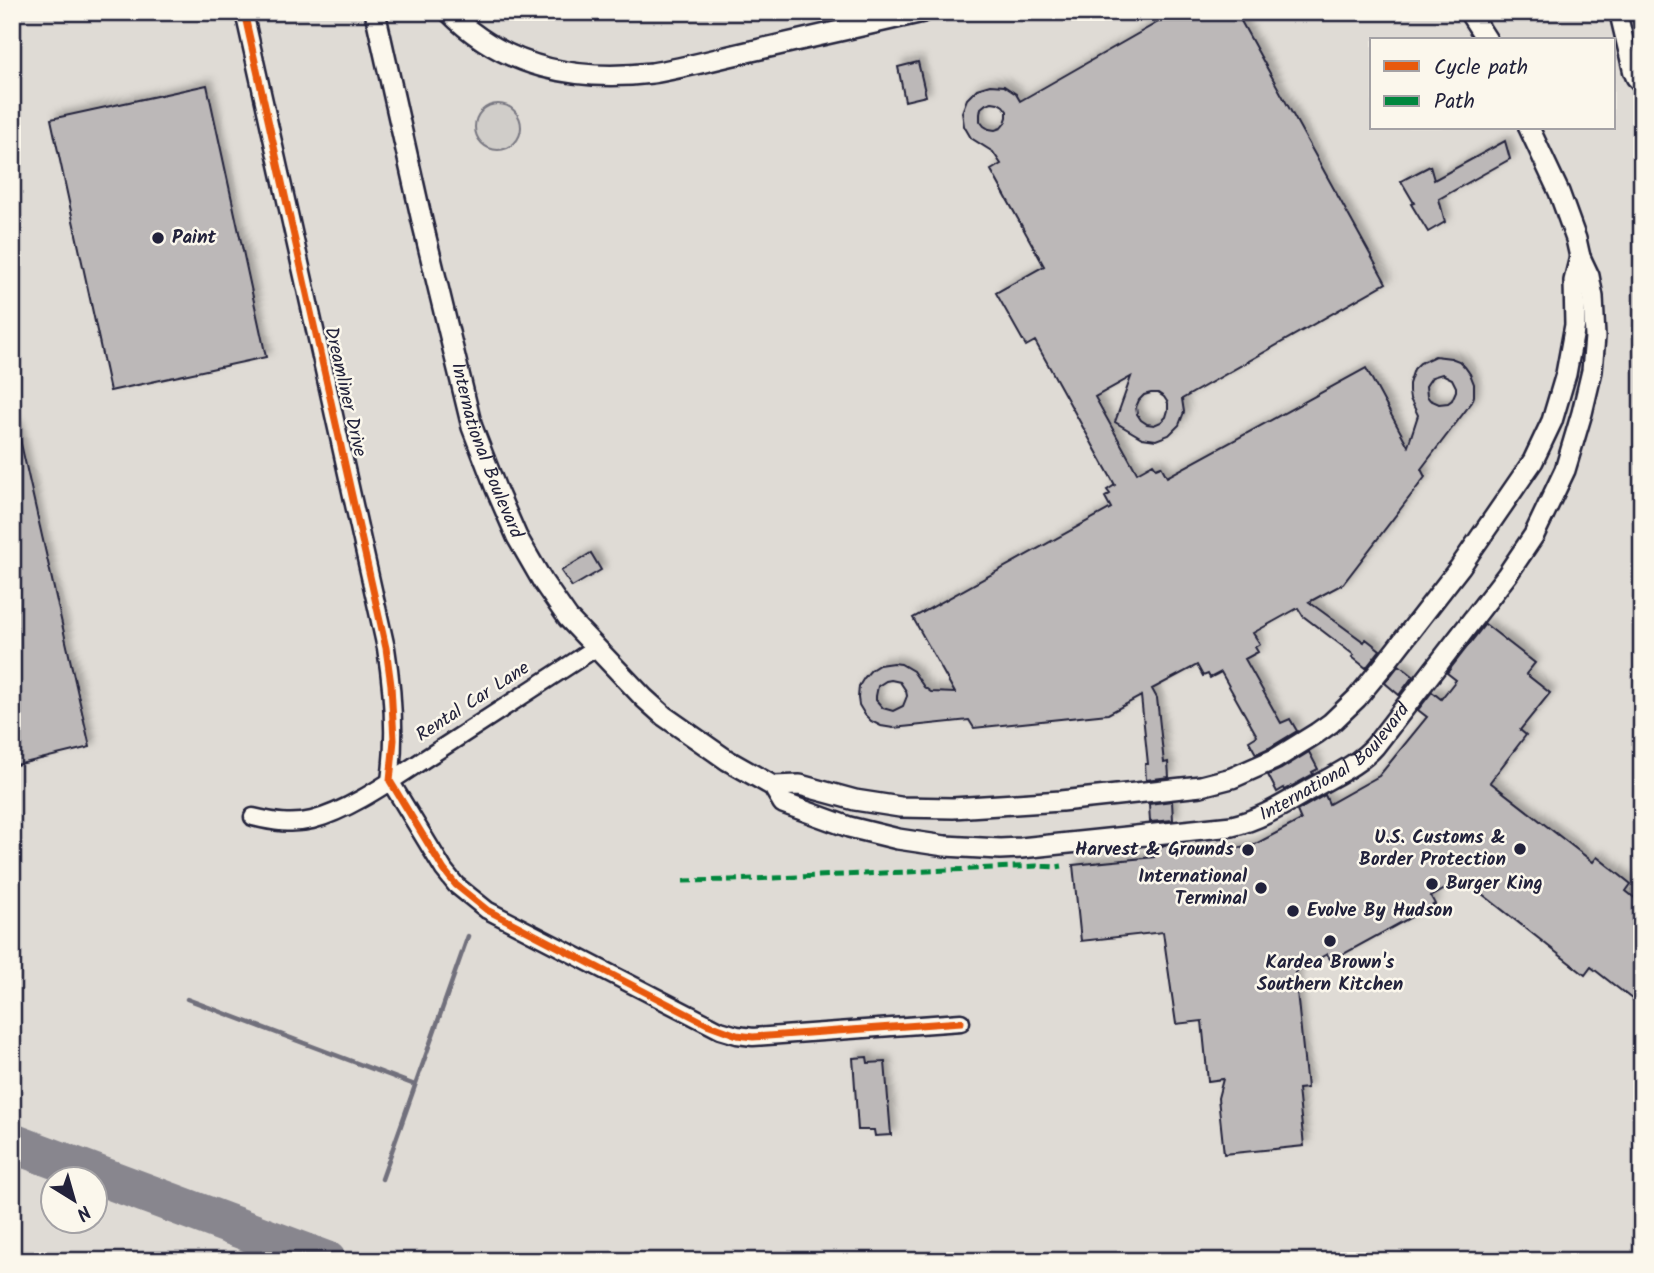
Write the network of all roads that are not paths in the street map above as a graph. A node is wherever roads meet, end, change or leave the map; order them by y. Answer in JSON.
{"nodes":[{"id":1,"x":244,"y":12,"type":"edge"},
{"id":2,"x":375,"y":12,"type":"edge"},
{"id":3,"x":449,"y":12,"type":"edge"},
{"id":4,"x":923,"y":12,"type":"edge"},
{"id":5,"x":1469,"y":12,"type":"edge"},
{"id":6,"x":1618,"y":12,"type":"edge"},
{"id":7,"x":1487,"y":38,"type":"edge"},
{"id":8,"x":1642,"y":85,"type":"edge"},
{"id":9,"x":1530,"y":130,"type":"edge"},
{"id":10,"x":1580,"y":257,"type":"junction"},
{"id":11,"x":597,"y":647,"type":"junction"},
{"id":12,"x":390,"y":781,"type":"junction"},
{"id":13,"x":773,"y":786,"type":"junction"},
{"id":14,"x":253,"y":817,"type":"dead end"},
{"id":15,"x":961,"y":1023,"type":"dead end"}],
"edges":[{"from":1,"to":12,"type":"street","name":"Dreamliner Drive"},
{"from":2,"to":11,"type":"main road","name":"International Boulevard"},
{"from":3,"to":4,"type":"main road"},
{"from":5,"to":7,"type":"main road"},
{"from":6,"to":8,"type":"street"},
{"from":9,"to":10,"type":"main road","name":"International Boulevard"},
{"from":10,"to":13,"type":"main road","name":"International Boulevard"},
{"from":10,"to":13,"type":"main road","name":"International Boulevard"},
{"from":11,"to":12,"type":"street","name":"Rental Car Lane"},
{"from":11,"to":13,"type":"main road","name":"International Boulevard"},
{"from":12,"to":14,"type":"street","name":"Rental Car Lane"},
{"from":12,"to":15,"type":"street"}]}
